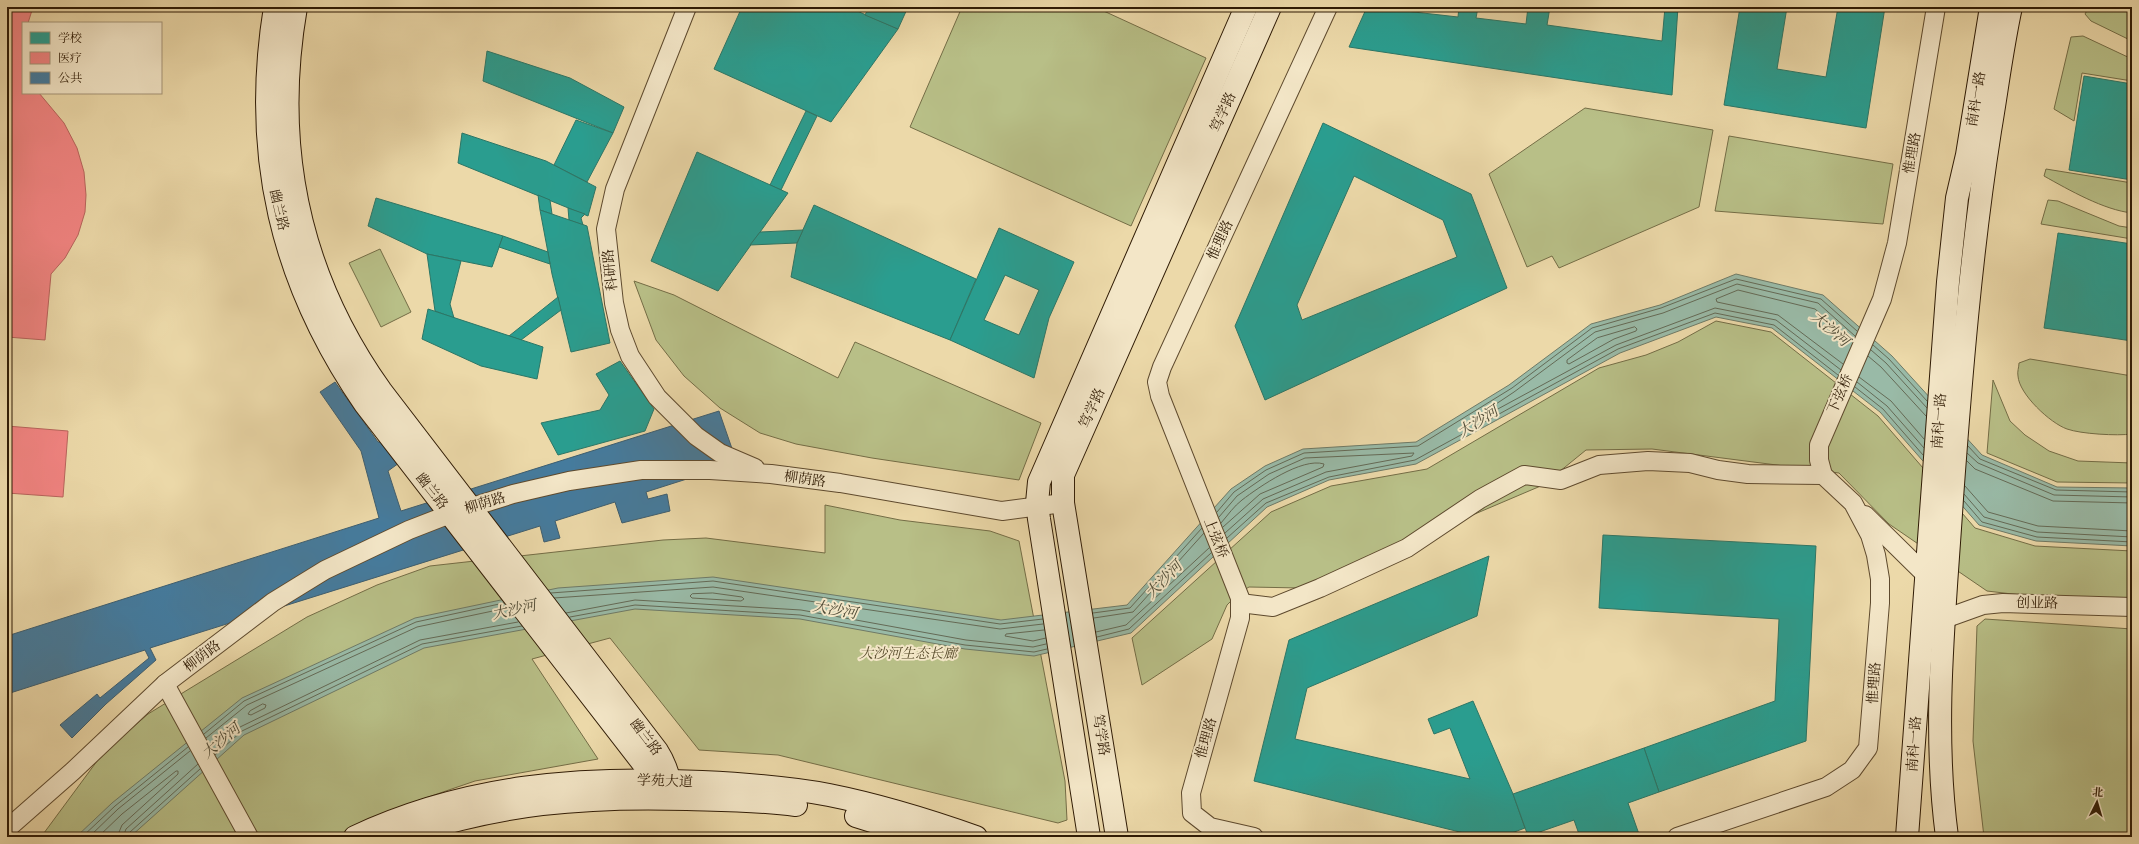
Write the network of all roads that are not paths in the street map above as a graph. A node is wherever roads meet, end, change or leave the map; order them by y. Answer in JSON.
{"nodes":[{"id":1,"x":275,"y":7,"type":"edge"},
{"id":2,"x":296,"y":7,"type":"edge"},
{"id":3,"x":687,"y":7,"type":"edge"},
{"id":4,"x":1246,"y":7,"type":"edge"},
{"id":5,"x":1270,"y":7,"type":"edge"},
{"id":6,"x":1328,"y":7,"type":"edge"},
{"id":7,"x":1936,"y":7,"type":"edge"},
{"id":8,"x":1991,"y":7,"type":"edge"},
{"id":9,"x":2011,"y":7,"type":"edge"},
{"id":10,"x":1882,"y":299,"type":"joint"},
{"id":11,"x":771,"y":474,"type":"junction"},
{"id":12,"x":1823,"y":475,"type":"junction"},
{"id":13,"x":1192,"y":478,"type":"joint"},
{"id":14,"x":1063,"y":503,"type":"junction"},
{"id":15,"x":1853,"y":503,"type":"junction"},
{"id":16,"x":1037,"y":506,"type":"junction"},
{"id":17,"x":460,"y":511,"type":"junction"},
{"id":18,"x":1934,"y":575,"type":"junction"},
{"id":19,"x":1240,"y":601,"type":"junction"},
{"id":20,"x":2132,"y":607,"type":"edge"},
{"id":21,"x":1944,"y":619,"type":"junction"},
{"id":22,"x":168,"y":688,"type":"junction"},
{"id":23,"x":665,"y":786,"type":"junction"},
{"id":24,"x":7,"y":829,"type":"edge"},
{"id":25,"x":249,"y":837,"type":"edge"},
{"id":26,"x":355,"y":837,"type":"edge"},
{"id":27,"x":400,"y":837,"type":"edge"},
{"id":28,"x":924,"y":837,"type":"edge"},
{"id":29,"x":976,"y":837,"type":"edge"},
{"id":30,"x":1089,"y":837,"type":"edge"},
{"id":31,"x":1117,"y":837,"type":"edge"},
{"id":32,"x":1254,"y":837,"type":"edge"},
{"id":33,"x":1677,"y":837,"type":"edge"},
{"id":34,"x":1907,"y":837,"type":"edge"},
{"id":35,"x":1947,"y":837,"type":"edge"}],
"edges":[{"from":1,"to":17,"type":"street","name":"幽兰路"},
{"from":2,"to":17,"type":"street","name":"幽兰路"},
{"from":3,"to":11,"type":"street","name":"科研路"},
{"from":4,"to":16,"type":"street","name":"笃学路"},
{"from":5,"to":14,"type":"street","name":"笃学路"},
{"from":6,"to":13,"type":"street","name":"惟理路"},
{"from":7,"to":10,"type":"street","name":"惟理路"},
{"from":8,"to":18,"type":"street","name":"南科一路"},
{"from":9,"to":18,"type":"street","name":"南科一路"},
{"from":10,"to":12,"type":"street","name":"下弦桥"},
{"from":11,"to":16,"type":"street","name":"柳荫路"},
{"from":11,"to":17,"type":"street","name":"柳荫路"},
{"from":12,"to":15,"type":"street","name":"惟理路"},
{"from":12,"to":19,"type":"street"},
{"from":13,"to":19,"type":"street","name":"上弦桥"},
{"from":14,"to":16,"type":"street","name":"柳荫路"},
{"from":14,"to":31,"type":"street","name":"笃学路"},
{"from":15,"to":18,"type":"street"},
{"from":15,"to":33,"type":"street","name":"惟理路"},
{"from":16,"to":30,"type":"street","name":"笃学路"},
{"from":17,"to":22,"type":"street","name":"柳荫路"},
{"from":17,"to":23,"type":"street","name":"幽兰路"},
{"from":17,"to":23,"type":"street","name":"幽兰路"},
{"from":18,"to":21,"type":"street","name":"南科一路"},
{"from":18,"to":34,"type":"street","name":"南科一路"},
{"from":19,"to":32,"type":"street","name":"惟理路"},
{"from":20,"to":21,"type":"street","name":"创业路"},
{"from":21,"to":35,"type":"street","name":"南科一路"},
{"from":22,"to":24,"type":"street","name":"柳荫路"},
{"from":22,"to":25,"type":"street"},
{"from":23,"to":26,"type":"street","name":"学苑大道"},
{"from":23,"to":27,"type":"street","name":"学苑大道"},
{"from":23,"to":28,"type":"street","name":"学苑大道"},
{"from":23,"to":29,"type":"street","name":"学苑大道"}]}
